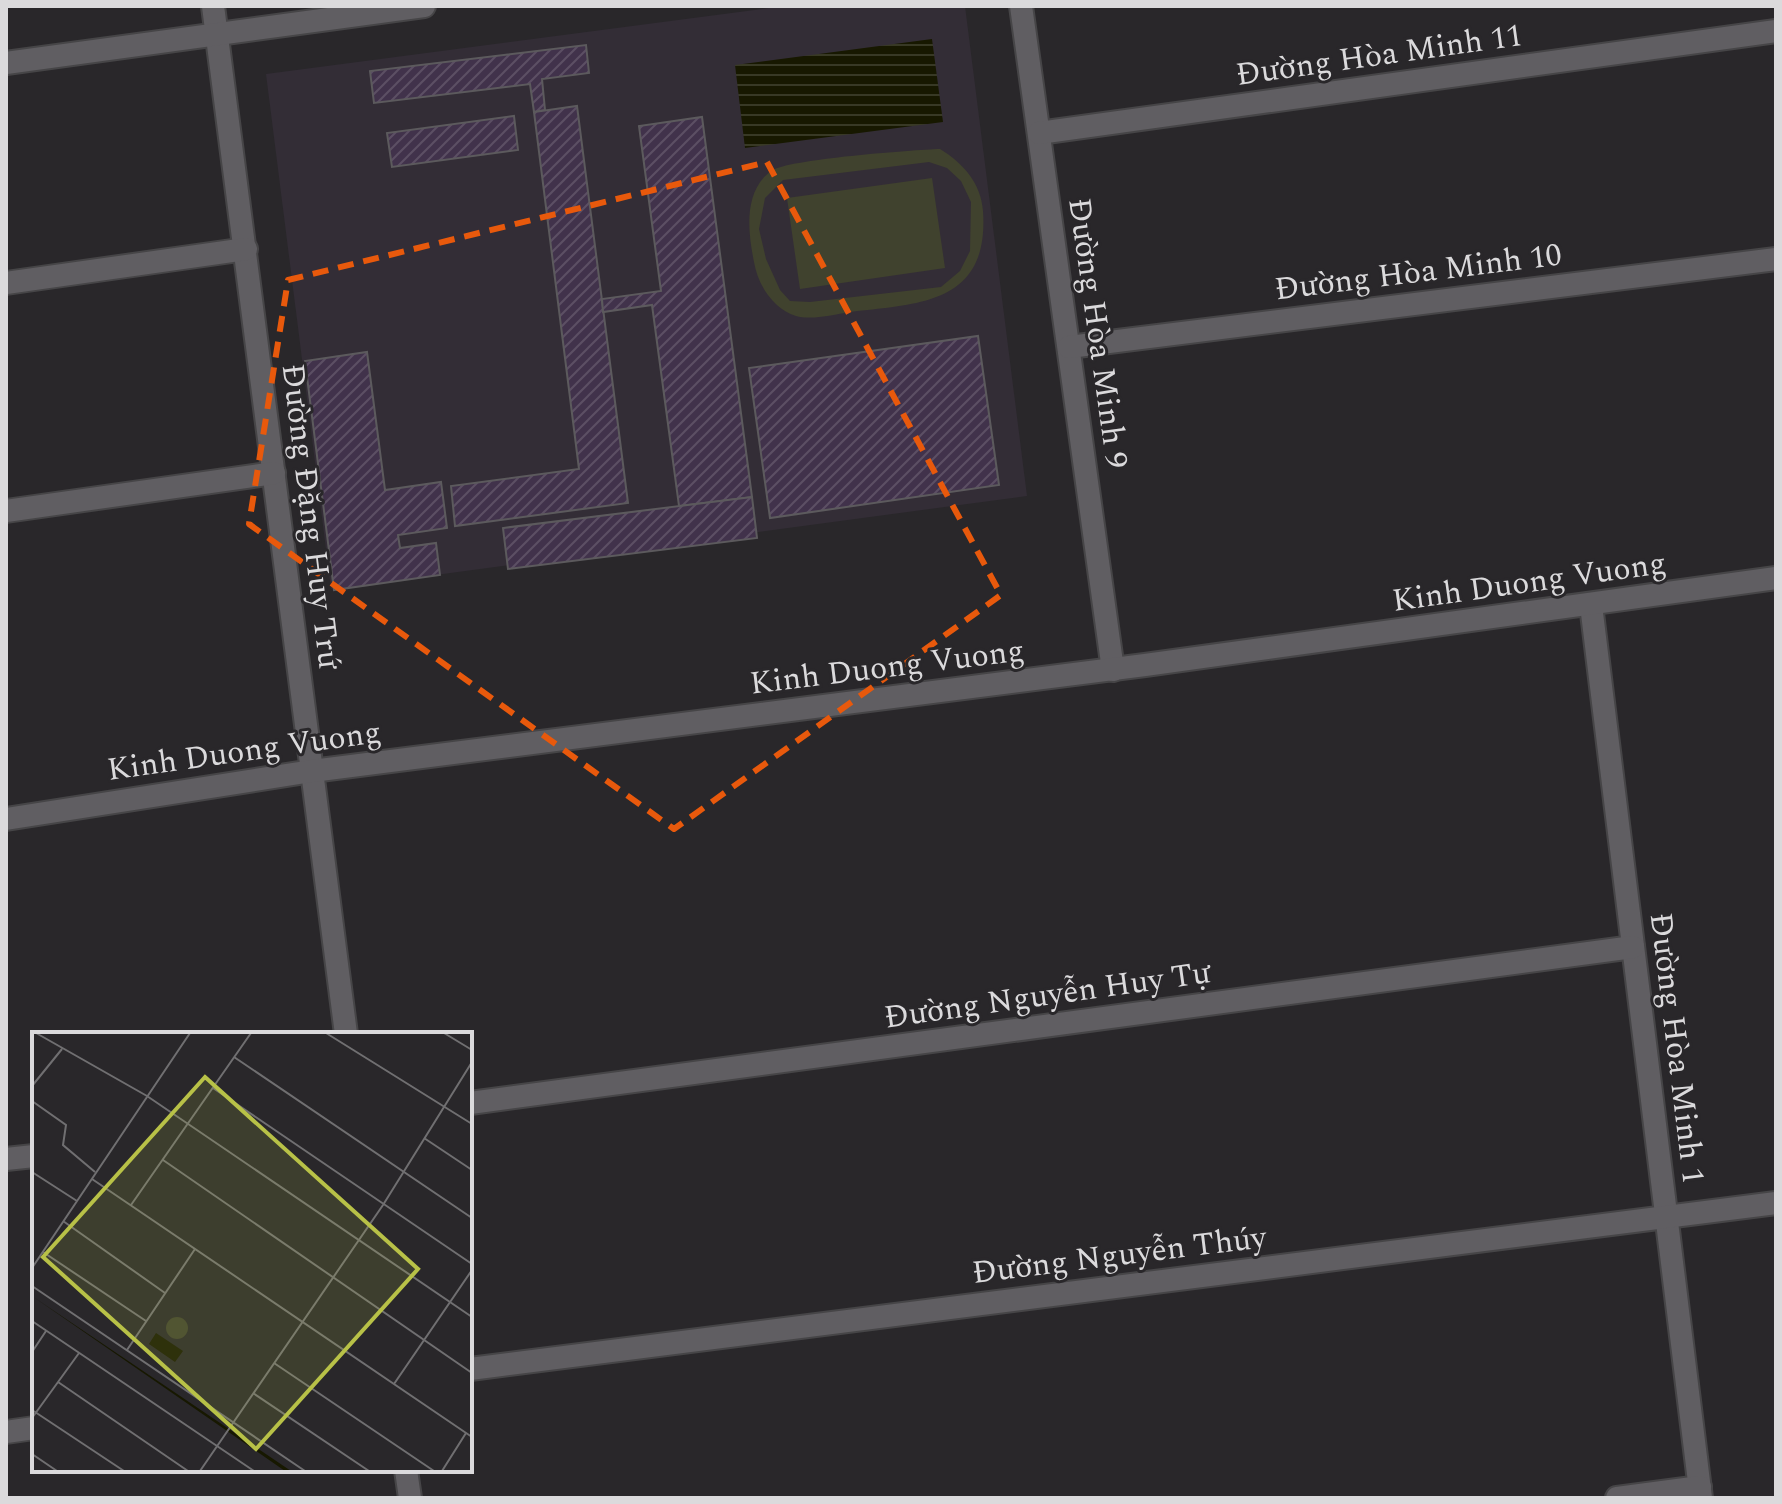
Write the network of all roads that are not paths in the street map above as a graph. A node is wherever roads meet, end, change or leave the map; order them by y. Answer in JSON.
{"nodes":[{"id":1,"x":213,"y":6,"type":"edge"},
{"id":2,"x":424,"y":6,"type":"edge"},
{"id":3,"x":1021,"y":6,"type":"edge"},
{"id":4,"x":1776,"y":31,"type":"edge"},
{"id":5,"x":217,"y":35,"type":"junction"},
{"id":6,"x":6,"y":63,"type":"edge"},
{"id":7,"x":1039,"y":133,"type":"junction"},
{"id":8,"x":246,"y":249,"type":"junction"},
{"id":9,"x":1776,"y":259,"type":"edge"},
{"id":10,"x":6,"y":283,"type":"edge"},
{"id":11,"x":1069,"y":347,"type":"junction"},
{"id":12,"x":274,"y":473,"type":"junction"},
{"id":13,"x":6,"y":511,"type":"edge"},
{"id":14,"x":1776,"y":578,"type":"edge"},
{"id":15,"x":1591,"y":605,"type":"junction"},
{"id":16,"x":1113,"y":670,"type":"junction"},
{"id":17,"x":312,"y":771,"type":"junction"},
{"id":18,"x":6,"y":819,"type":"edge"},
{"id":19,"x":1633,"y":947,"type":"junction"},
{"id":20,"x":346,"y":1032,"type":"edge"},
{"id":21,"x":472,"y":1103,"type":"edge"},
{"id":22,"x":32,"y":1156,"type":"edge"},
{"id":23,"x":6,"y":1159,"type":"edge"},
{"id":24,"x":1776,"y":1203,"type":"edge"},
{"id":25,"x":1667,"y":1216,"type":"junction"},
{"id":26,"x":472,"y":1369,"type":"edge"},
{"id":27,"x":32,"y":1428,"type":"edge"},
{"id":28,"x":6,"y":1432,"type":"edge"},
{"id":29,"x":406,"y":1472,"type":"edge"},
{"id":30,"x":1701,"y":1493,"type":"edge"},
{"id":31,"x":410,"y":1498,"type":"edge"},
{"id":32,"x":1617,"y":1498,"type":"edge"}],
"edges":[{"from":1,"to":5,"type":"street","name":"Đường Đặng Huy Trứ"},
{"from":2,"to":5,"type":"street"},
{"from":3,"to":7,"type":"street","name":"Đường Hòa Minh 9"},
{"from":4,"to":7,"type":"street","name":"Đường Hòa Minh 11"},
{"from":5,"to":6,"type":"street"},
{"from":5,"to":8,"type":"street","name":"Đường Đặng Huy Trứ"},
{"from":7,"to":11,"type":"street","name":"Đường Hòa Minh 9"},
{"from":8,"to":10,"type":"street"},
{"from":8,"to":12,"type":"street","name":"Đường Đặng Huy Trứ"},
{"from":9,"to":11,"type":"street","name":"Đường Hòa Minh 10"},
{"from":11,"to":16,"type":"street","name":"Đường Hòa Minh 9"},
{"from":12,"to":13,"type":"street"},
{"from":12,"to":17,"type":"street","name":"Đường Đặng Huy Trứ"},
{"from":14,"to":15,"type":"street","name":"Kinh Duong Vuong"},
{"from":15,"to":16,"type":"street","name":"Kinh Duong Vuong"},
{"from":15,"to":19,"type":"street","name":"Đường Hòa Minh 1"},
{"from":16,"to":17,"type":"street","name":"Kinh Duong Vuong"},
{"from":17,"to":18,"type":"street","name":"Kinh Duong Vuong"},
{"from":17,"to":20,"type":"street","name":"Đường Đặng Huy Trứ"},
{"from":19,"to":21,"type":"street","name":"Đường Nguyễn Huy Tự"},
{"from":19,"to":25,"type":"street","name":"Đường Hòa Minh 1"},
{"from":22,"to":23,"type":"street"},
{"from":24,"to":25,"type":"street","name":"Đường Nguyễn Thúy"},
{"from":25,"to":26,"type":"street","name":"Đường Nguyễn Thúy"},
{"from":25,"to":30,"type":"street","name":"Đường Hòa Minh 1"},
{"from":27,"to":28,"type":"street"},
{"from":29,"to":31,"type":"street"},
{"from":30,"to":32,"type":"street"}]}
